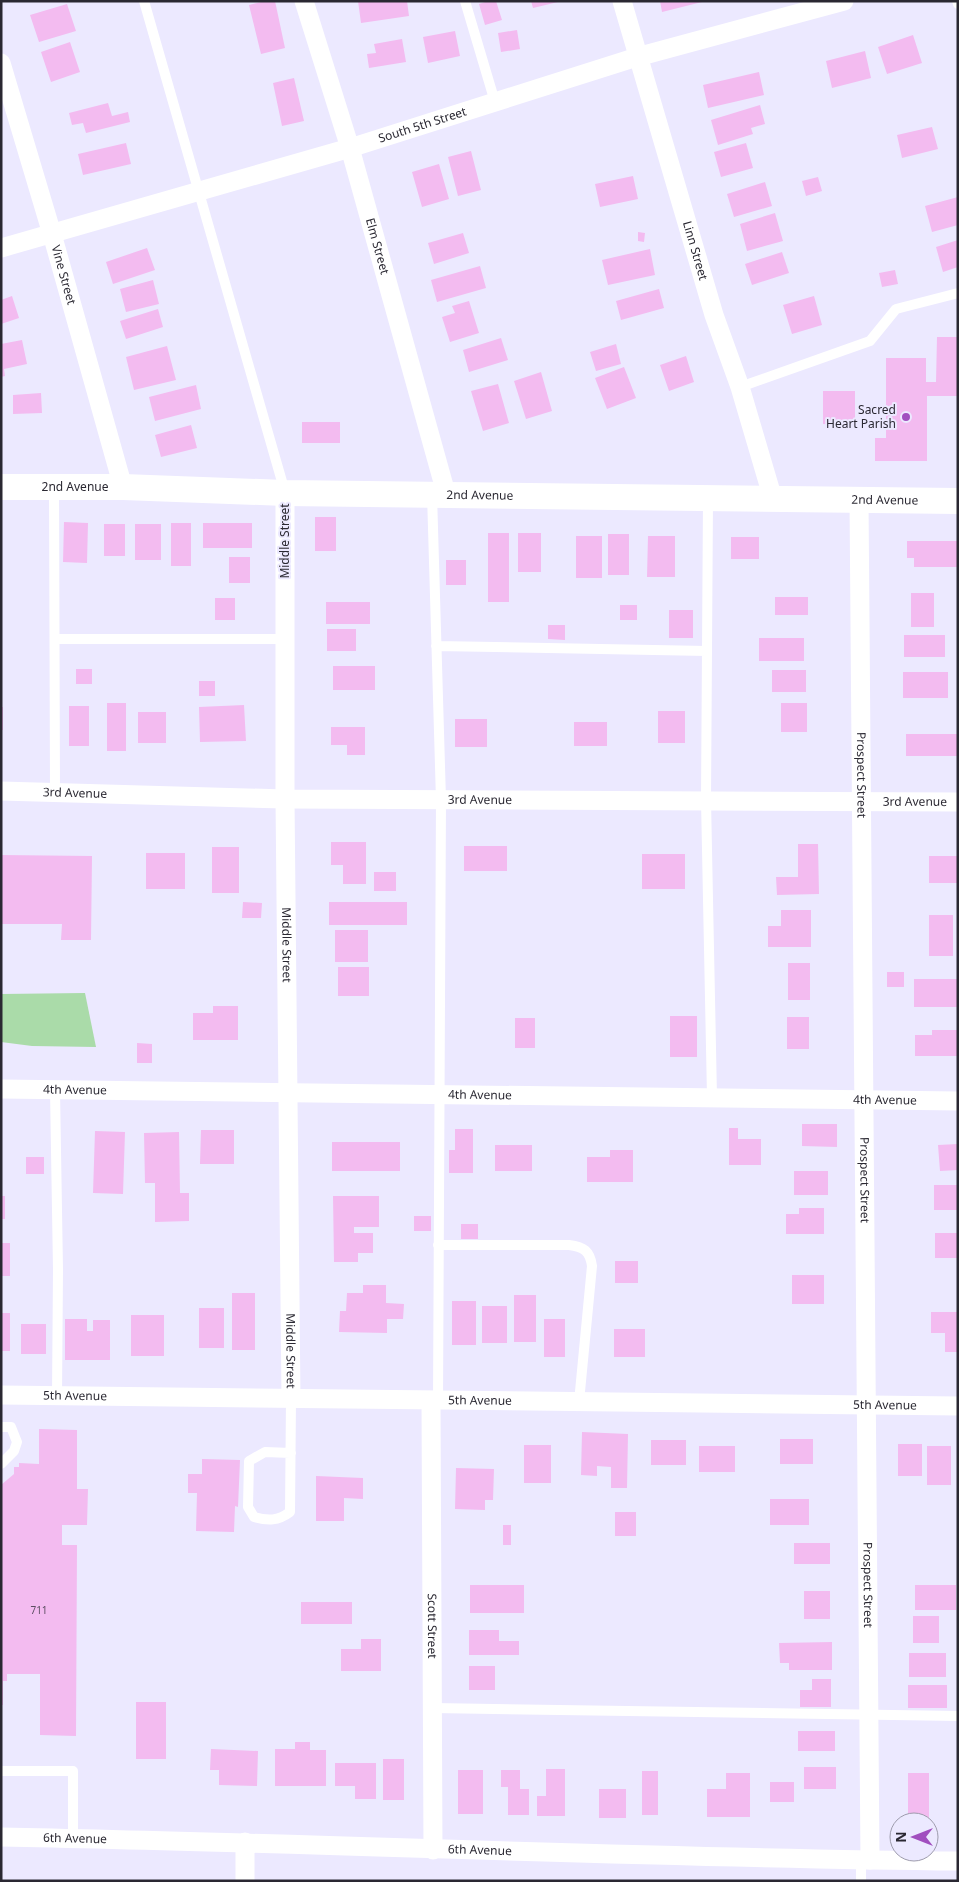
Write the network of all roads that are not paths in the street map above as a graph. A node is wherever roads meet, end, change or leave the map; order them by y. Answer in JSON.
{"nodes":[{"id":1,"x":144,"y":1,"type":"edge"},
{"id":2,"x":304,"y":1,"type":"edge"},
{"id":3,"x":465,"y":1,"type":"edge"},
{"id":4,"x":622,"y":1,"type":"edge"},
{"id":5,"x":844,"y":1,"type":"edge"},
{"id":6,"x":637,"y":57,"type":"junction"},
{"id":7,"x":1,"y":63,"type":"edge"},
{"id":8,"x":494,"y":102,"type":"junction"},
{"id":9,"x":350,"y":148,"type":"junction"},
{"id":10,"x":197,"y":192,"type":"junction"},
{"id":11,"x":52,"y":234,"type":"junction"},
{"id":12,"x":1,"y":248,"type":"edge"},
{"id":13,"x":958,"y":293,"type":"edge"},
{"id":14,"x":740,"y":387,"type":"junction"},
{"id":15,"x":1,"y":487,"type":"edge"},
{"id":16,"x":54,"y":487,"type":"junction"},
{"id":17,"x":123,"y":488,"type":"junction"},
{"id":18,"x":285,"y":493,"type":"junction"},
{"id":19,"x":439,"y":494,"type":"junction"},
{"id":20,"x":708,"y":498,"type":"junction"},
{"id":21,"x":773,"y":500,"type":"junction"},
{"id":22,"x":859,"y":500,"type":"junction"},
{"id":23,"x":958,"y":501,"type":"edge"},
{"id":24,"x":55,"y":639,"type":"junction"},
{"id":25,"x":285,"y":639,"type":"junction"},
{"id":26,"x":436,"y":646,"type":"junction"},
{"id":27,"x":707,"y":651,"type":"junction"},
{"id":28,"x":1,"y":791,"type":"edge"},
{"id":29,"x":55,"y":793,"type":"junction"},
{"id":30,"x":285,"y":799,"type":"junction"},
{"id":31,"x":441,"y":800,"type":"junction"},
{"id":32,"x":706,"y":800,"type":"junction"},
{"id":33,"x":862,"y":801,"type":"junction"},
{"id":34,"x":958,"y":802,"type":"edge"},
{"id":35,"x":1,"y":1089,"type":"edge"},
{"id":36,"x":55,"y":1090,"type":"junction"},
{"id":37,"x":290,"y":1093,"type":"junction"},
{"id":38,"x":439,"y":1094,"type":"junction"},
{"id":39,"x":712,"y":1097,"type":"junction"},
{"id":40,"x":863,"y":1098,"type":"junction"},
{"id":41,"x":958,"y":1101,"type":"edge"},
{"id":42,"x":438,"y":1245,"type":"junction"},
{"id":43,"x":1,"y":1394,"type":"edge"},
{"id":44,"x":57,"y":1396,"type":"junction"},
{"id":45,"x":291,"y":1399,"type":"junction"},
{"id":46,"x":434,"y":1401,"type":"junction"},
{"id":47,"x":579,"y":1402,"type":"junction"},
{"id":48,"x":866,"y":1405,"type":"junction"},
{"id":49,"x":958,"y":1406,"type":"edge"},
{"id":50,"x":1,"y":1427,"type":"edge"},
{"id":51,"x":291,"y":1453,"type":"junction"},
{"id":52,"x":1,"y":1464,"type":"edge"},
{"id":53,"x":432,"y":1708,"type":"junction"},
{"id":54,"x":868,"y":1715,"type":"junction"},
{"id":55,"x":958,"y":1716,"type":"edge"},
{"id":56,"x":1,"y":1771,"type":"edge"},
{"id":57,"x":1,"y":1837,"type":"edge"},
{"id":58,"x":73,"y":1839,"type":"junction"},
{"id":59,"x":245,"y":1842,"type":"junction"},
{"id":60,"x":432,"y":1850,"type":"junction"},
{"id":61,"x":865,"y":1860,"type":"junction"},
{"id":62,"x":958,"y":1861,"type":"edge"},
{"id":63,"x":246,"y":1881,"type":"edge"},
{"id":64,"x":860,"y":1881,"type":"edge"}],
"edges":[{"from":1,"to":10,"type":"lane"},
{"from":2,"to":9,"type":"street","name":"Elm Street"},
{"from":3,"to":8,"type":"lane"},
{"from":4,"to":6,"type":"street","name":"Linn Street"},
{"from":5,"to":6,"type":"street","name":"South 5th Street"},
{"from":6,"to":8,"type":"street","name":"South 5th Street"},
{"from":6,"to":14,"type":"street","name":"Linn Street"},
{"from":7,"to":11,"type":"street","name":"Vine Street"},
{"from":8,"to":9,"type":"street","name":"South 5th Street"},
{"from":9,"to":10,"type":"street","name":"South 5th Street"},
{"from":9,"to":19,"type":"street","name":"Elm Street"},
{"from":10,"to":11,"type":"street","name":"South 5th Street"},
{"from":10,"to":18,"type":"lane"},
{"from":11,"to":12,"type":"street","name":"South 5th Street"},
{"from":11,"to":17,"type":"street","name":"Vine Street"},
{"from":13,"to":14,"type":"lane"},
{"from":14,"to":21,"type":"street","name":"Linn Street"},
{"from":15,"to":16,"type":"street","name":"2nd Avenue"},
{"from":16,"to":17,"type":"street","name":"2nd Avenue"},
{"from":16,"to":24,"type":"lane"},
{"from":17,"to":18,"type":"street","name":"2nd Avenue"},
{"from":18,"to":19,"type":"street","name":"2nd Avenue"},
{"from":18,"to":25,"type":"street","name":"Middle Street"},
{"from":19,"to":20,"type":"street","name":"2nd Avenue"},
{"from":19,"to":26,"type":"lane"},
{"from":20,"to":21,"type":"street","name":"2nd Avenue"},
{"from":20,"to":27,"type":"lane"},
{"from":21,"to":22,"type":"street","name":"2nd Avenue"},
{"from":22,"to":23,"type":"street","name":"2nd Avenue"},
{"from":22,"to":33,"type":"street","name":"Prospect Street"},
{"from":24,"to":25,"type":"lane"},
{"from":24,"to":29,"type":"lane"},
{"from":25,"to":30,"type":"street","name":"Middle Street"},
{"from":26,"to":27,"type":"lane"},
{"from":26,"to":31,"type":"lane"},
{"from":27,"to":32,"type":"lane"},
{"from":28,"to":29,"type":"street","name":"3rd Avenue"},
{"from":29,"to":30,"type":"street","name":"3rd Avenue"},
{"from":30,"to":31,"type":"street","name":"3rd Avenue"},
{"from":30,"to":37,"type":"street","name":"Middle Street"},
{"from":31,"to":32,"type":"street","name":"3rd Avenue"},
{"from":31,"to":38,"type":"lane"},
{"from":32,"to":33,"type":"street","name":"3rd Avenue"},
{"from":32,"to":39,"type":"lane"},
{"from":33,"to":34,"type":"street","name":"3rd Avenue"},
{"from":33,"to":40,"type":"street","name":"Prospect Street"},
{"from":35,"to":36,"type":"street","name":"4th Avenue"},
{"from":36,"to":37,"type":"street","name":"4th Avenue"},
{"from":36,"to":44,"type":"lane"},
{"from":37,"to":38,"type":"street","name":"4th Avenue"},
{"from":37,"to":45,"type":"street","name":"Middle Street"},
{"from":38,"to":39,"type":"street","name":"4th Avenue"},
{"from":38,"to":42,"type":"lane"},
{"from":39,"to":40,"type":"street","name":"4th Avenue"},
{"from":40,"to":41,"type":"street","name":"4th Avenue"},
{"from":40,"to":48,"type":"street","name":"Prospect Street"},
{"from":42,"to":46,"type":"lane"},
{"from":42,"to":47,"type":"lane"},
{"from":43,"to":44,"type":"street","name":"5th Avenue"},
{"from":44,"to":45,"type":"street","name":"5th Avenue"},
{"from":45,"to":46,"type":"street","name":"5th Avenue"},
{"from":45,"to":51,"type":"lane"},
{"from":46,"to":47,"type":"street","name":"5th Avenue"},
{"from":46,"to":53,"type":"street","name":"Scott Street"},
{"from":47,"to":48,"type":"street","name":"5th Avenue"},
{"from":48,"to":49,"type":"street","name":"5th Avenue"},
{"from":48,"to":54,"type":"street","name":"Prospect Street"},
{"from":50,"to":52,"type":"lane"},
{"from":51,"to":51,"type":"lane"},
{"from":53,"to":54,"type":"lane"},
{"from":53,"to":60,"type":"street","name":"Scott Street"},
{"from":54,"to":55,"type":"lane"},
{"from":54,"to":61,"type":"street","name":"Prospect Street"},
{"from":56,"to":58,"type":"lane"},
{"from":57,"to":58,"type":"street","name":"6th Avenue"},
{"from":58,"to":59,"type":"street","name":"6th Avenue"},
{"from":59,"to":60,"type":"street","name":"6th Avenue"},
{"from":59,"to":63,"type":"street"},
{"from":60,"to":61,"type":"street","name":"6th Avenue"},
{"from":61,"to":62,"type":"street","name":"6th Avenue"},
{"from":61,"to":64,"type":"lane"}]}
